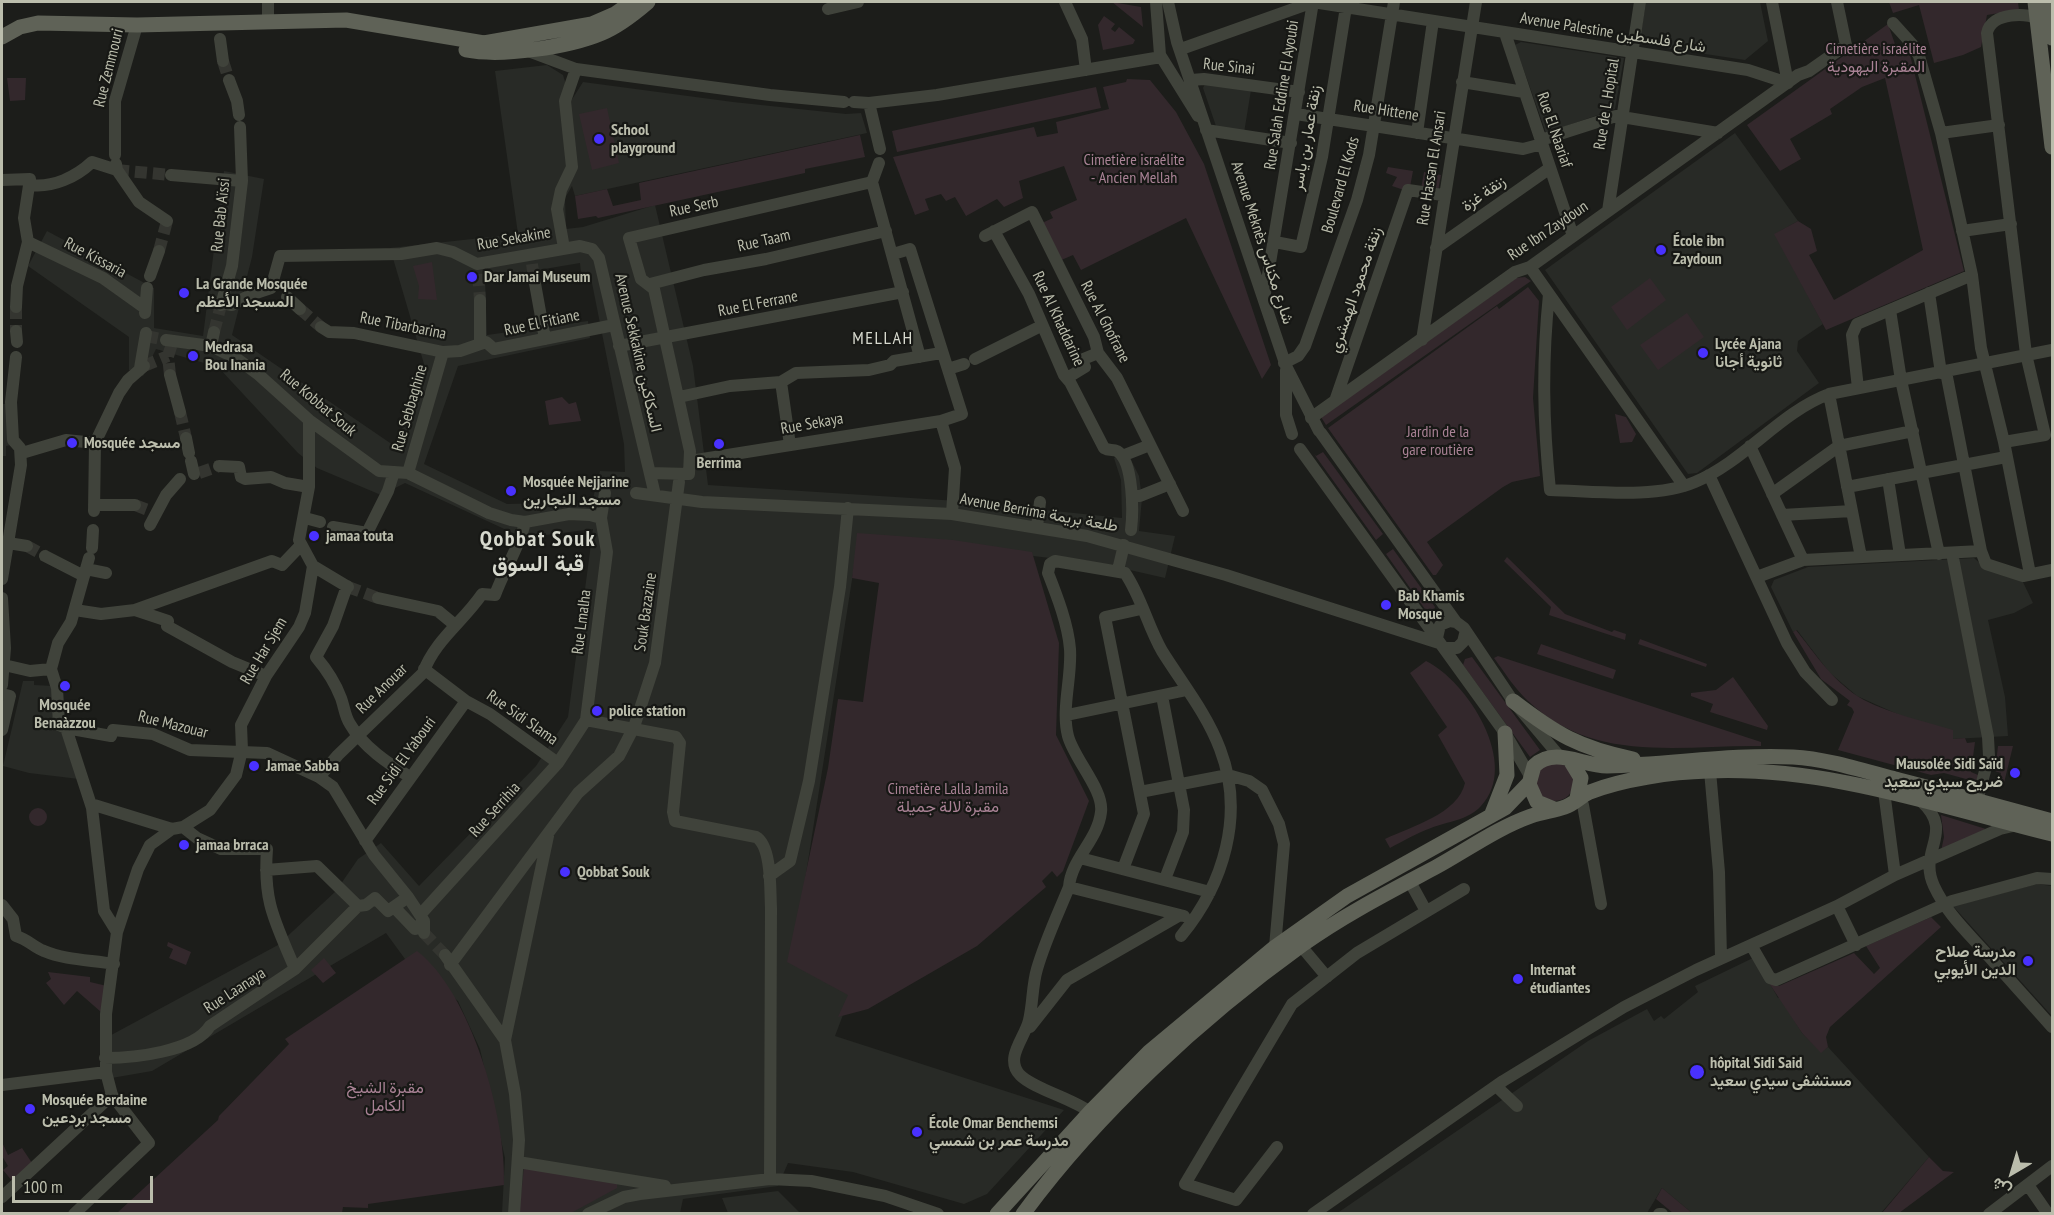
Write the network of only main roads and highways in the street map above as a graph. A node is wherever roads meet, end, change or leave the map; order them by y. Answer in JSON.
{"nodes":[{"id":1,"x":632,"y":2,"type":"edge"},
{"id":2,"x":648,"y":2,"type":"edge"},
{"id":3,"x":2047,"y":2,"type":"edge"},
{"id":4,"x":307,"y":21,"type":"junction"},
{"id":5,"x":2045,"y":21,"type":"edge"},
{"id":6,"x":2,"y":37,"type":"edge"},
{"id":7,"x":2051,"y":124,"type":"edge"},
{"id":8,"x":2052,"y":147,"type":"edge"},
{"id":9,"x":1513,"y":701,"type":"road end"},
{"id":10,"x":1505,"y":733,"type":"road end"},
{"id":11,"x":1565,"y":758,"type":"junction"},
{"id":12,"x":1648,"y":762,"type":"junction"},
{"id":13,"x":1529,"y":779,"type":"junction"},
{"id":14,"x":1577,"y":798,"type":"junction"},
{"id":15,"x":1554,"y":809,"type":"junction"},
{"id":16,"x":1491,"y":816,"type":"junction"},
{"id":17,"x":2052,"y":821,"type":"edge"},
{"id":18,"x":2052,"y":834,"type":"edge"},
{"id":19,"x":997,"y":1214,"type":"edge"},
{"id":20,"x":1023,"y":1214,"type":"edge"}],
"edges":[{"from":1,"to":4,"type":"main road"},
{"from":2,"to":4,"type":"main road"},
{"from":3,"to":5,"type":"main road"},
{"from":4,"to":6,"type":"main road"},
{"from":5,"to":7,"type":"main road"},
{"from":7,"to":8,"type":"main road"},
{"from":9,"to":12,"type":"main road"},
{"from":10,"to":16,"type":"main road"},
{"from":11,"to":12,"type":"main road"},
{"from":11,"to":13,"type":"main road"},
{"from":11,"to":14,"type":"main road"},
{"from":12,"to":17,"type":"main road"},
{"from":13,"to":15,"type":"main road"},
{"from":13,"to":16,"type":"main road"},
{"from":14,"to":15,"type":"main road"},
{"from":14,"to":18,"type":"main road"},
{"from":15,"to":20,"type":"main road"},
{"from":16,"to":19,"type":"main road"}]}
